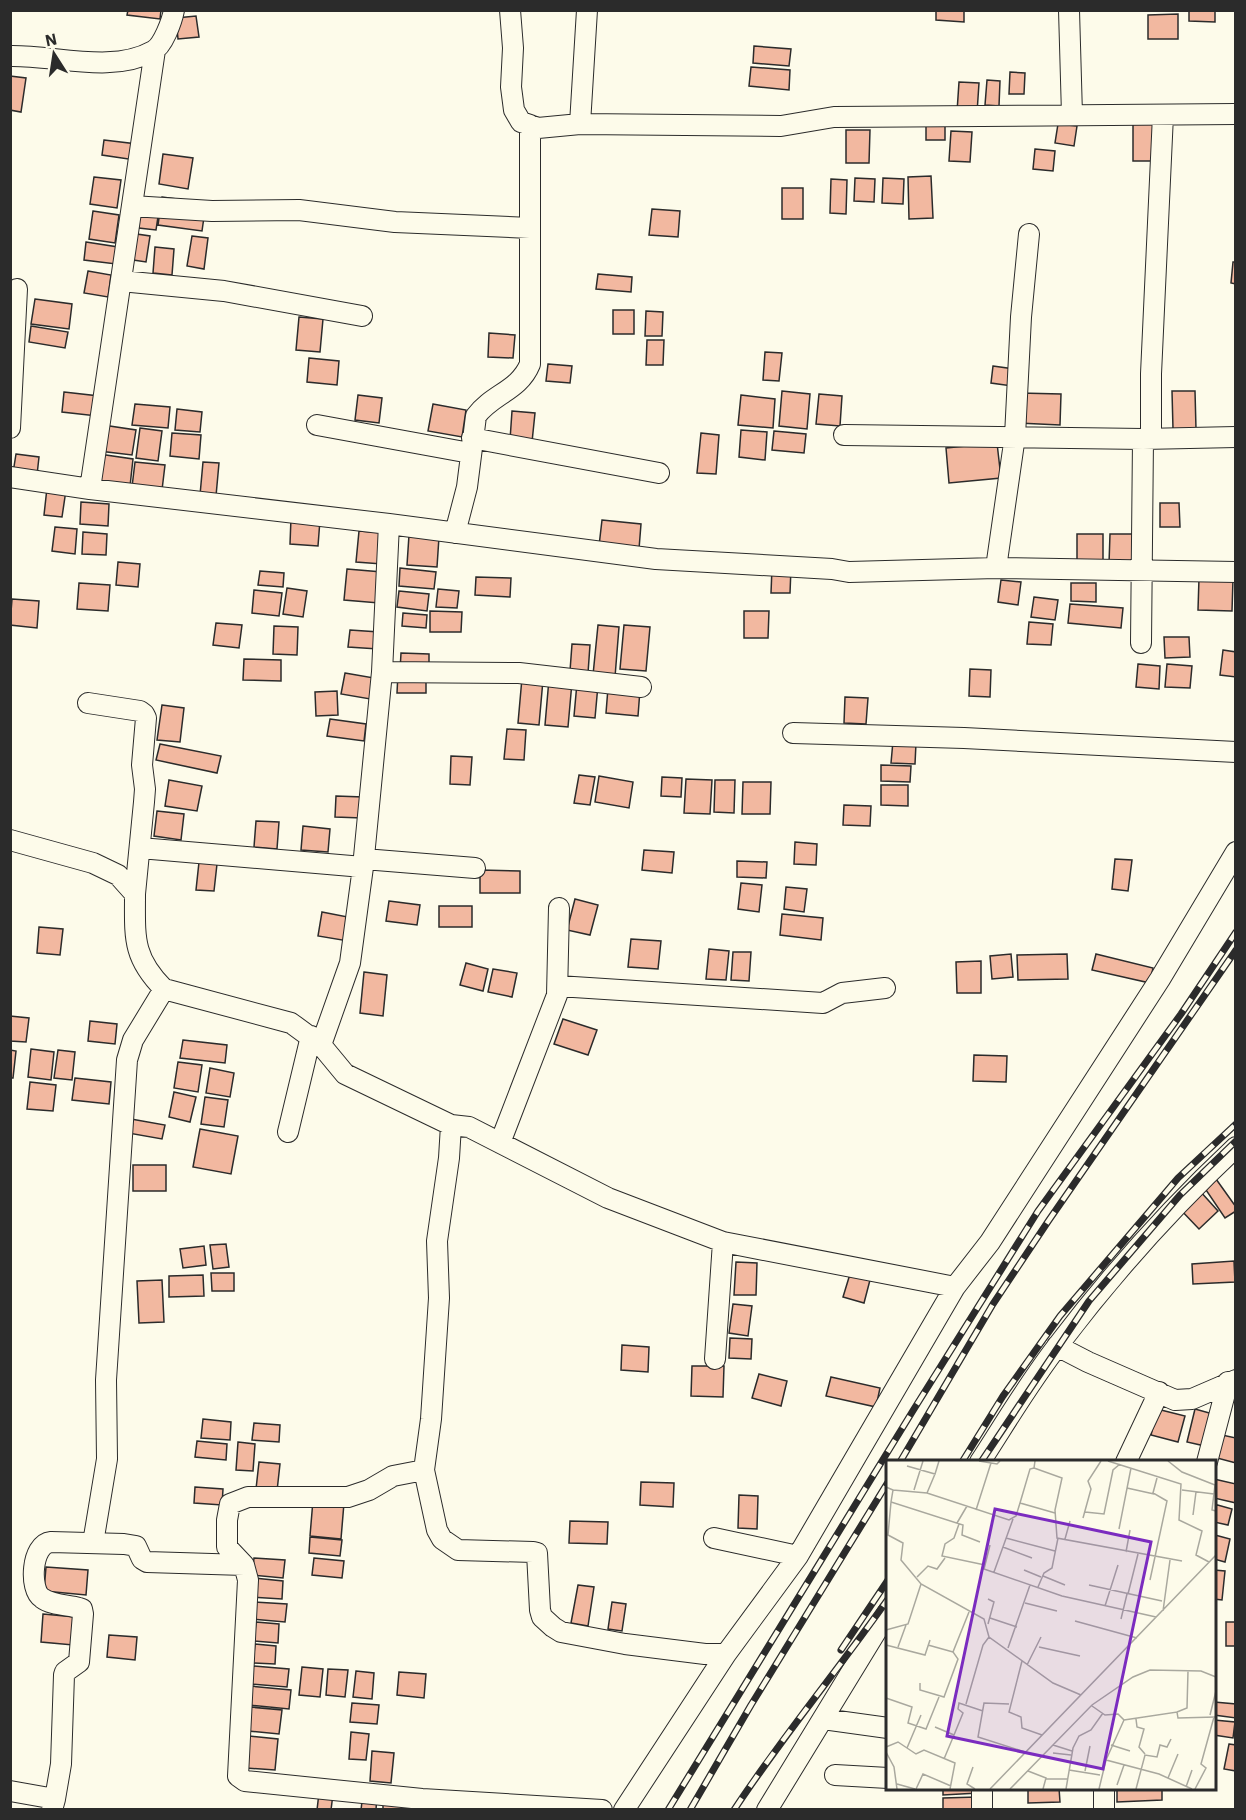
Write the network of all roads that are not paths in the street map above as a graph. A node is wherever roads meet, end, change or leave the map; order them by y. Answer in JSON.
{"nodes":[{"id":1,"x":174,"y":10,"type":"edge"},
{"id":2,"x":510,"y":10,"type":"edge"},
{"id":3,"x":587,"y":10,"type":"edge"},
{"id":4,"x":1070,"y":10,"type":"edge"},
{"id":5,"x":155,"y":50,"type":"junction"},
{"id":6,"x":10,"y":57,"type":"edge"},
{"id":7,"x":1236,"y":114,"type":"edge"},
{"id":8,"x":1163,"y":115,"type":"junction"},
{"id":9,"x":1072,"y":116,"type":"junction"},
{"id":10,"x":580,"y":124,"type":"junction"},
{"id":11,"x":530,"y":125,"type":"junction"},
{"id":12,"x":132,"y":206,"type":"junction"},
{"id":13,"x":530,"y":228,"type":"junction"},
{"id":14,"x":1029,"y":234,"type":"dead end"},
{"id":15,"x":121,"y":281,"type":"junction"},
{"id":16,"x":17,"y":289,"type":"dead end"},
{"id":17,"x":362,"y":316,"type":"dead end"},
{"id":18,"x":317,"y":425,"type":"dead end"},
{"id":19,"x":10,"y":428,"type":"edge"},
{"id":20,"x":844,"y":435,"type":"dead end"},
{"id":21,"x":1015,"y":436,"type":"junction"},
{"id":22,"x":1236,"y":437,"type":"edge"},
{"id":23,"x":1147,"y":439,"type":"junction"},
{"id":24,"x":471,"y":446,"type":"junction"},
{"id":25,"x":659,"y":472,"type":"dead end"},
{"id":26,"x":10,"y":477,"type":"edge"},
{"id":27,"x":90,"y":489,"type":"junction"},
{"id":28,"x":388,"y":524,"type":"junction"},
{"id":29,"x":455,"y":533,"type":"junction"},
{"id":30,"x":996,"y":568,"type":"junction"},
{"id":31,"x":1142,"y":572,"type":"junction"},
{"id":32,"x":1236,"y":572,"type":"edge"},
{"id":33,"x":1141,"y":643,"type":"dead end"},
{"id":34,"x":382,"y":672,"type":"junction"},
{"id":35,"x":641,"y":687,"type":"dead end"},
{"id":36,"x":88,"y":703,"type":"dead end"},
{"id":37,"x":793,"y":734,"type":"dead end"},
{"id":38,"x":1236,"y":752,"type":"edge"},
{"id":39,"x":10,"y":840,"type":"edge"},
{"id":40,"x":140,"y":848,"type":"junction"},
{"id":41,"x":1236,"y":852,"type":"edge"},
{"id":42,"x":363,"y":863,"type":"junction"},
{"id":43,"x":475,"y":868,"type":"dead end"},
{"id":44,"x":135,"y":894,"type":"junction"},
{"id":45,"x":559,"y":908,"type":"dead end"},
{"id":46,"x":558,"y":986,"type":"junction"},
{"id":47,"x":885,"y":988,"type":"dead end"},
{"id":48,"x":164,"y":989,"type":"junction"},
{"id":49,"x":316,"y":1041,"type":"junction"},
{"id":50,"x":451,"y":1125,"type":"junction"},
{"id":51,"x":288,"y":1132,"type":"dead end"},
{"id":52,"x":500,"y":1143,"type":"junction"},
{"id":53,"x":1236,"y":1147,"type":"edge"},
{"id":54,"x":723,"y":1242,"type":"junction"},
{"id":55,"x":955,"y":1287,"type":"junction"},
{"id":56,"x":1057,"y":1346,"type":"junction"},
{"id":57,"x":715,"y":1359,"type":"dead end"},
{"id":58,"x":1232,"y":1381,"type":"edge"},
{"id":59,"x":1159,"y":1392,"type":"junction"},
{"id":60,"x":981,"y":1460,"type":"edge"},
{"id":61,"x":1126,"y":1460,"type":"edge"},
{"id":62,"x":1207,"y":1460,"type":"edge"},
{"id":63,"x":424,"y":1470,"type":"junction"},
{"id":64,"x":714,"y":1538,"type":"dead end"},
{"id":65,"x":93,"y":1543,"type":"junction"},
{"id":66,"x":798,"y":1556,"type":"junction"},
{"id":67,"x":244,"y":1565,"type":"junction"},
{"id":68,"x":886,"y":1615,"type":"edge"},
{"id":69,"x":726,"y":1654,"type":"junction"},
{"id":70,"x":823,"y":1719,"type":"junction"},
{"id":71,"x":886,"y":1728,"type":"edge"},
{"id":72,"x":835,"y":1775,"type":"dead end"},
{"id":73,"x":886,"y":1778,"type":"edge"},
{"id":74,"x":982,"y":1790,"type":"edge"},
{"id":75,"x":1104,"y":1790,"type":"edge"},
{"id":76,"x":10,"y":1791,"type":"edge"},
{"id":77,"x":54,"y":1804,"type":"edge"},
{"id":78,"x":602,"y":1809,"type":"edge"},
{"id":79,"x":624,"y":1809,"type":"edge"},
{"id":80,"x":767,"y":1809,"type":"edge"},
{"id":81,"x":982,"y":1809,"type":"edge"},
{"id":82,"x":1104,"y":1809,"type":"edge"}],
"edges":[{"from":1,"to":5,"type":"street"},
{"from":2,"to":11,"type":"street"},
{"from":3,"to":10,"type":"street"},
{"from":4,"to":9,"type":"street"},
{"from":5,"to":6,"type":"street"},
{"from":5,"to":12,"type":"street"},
{"from":7,"to":8,"type":"street"},
{"from":8,"to":9,"type":"street"},
{"from":8,"to":23,"type":"street"},
{"from":9,"to":10,"type":"street"},
{"from":10,"to":11,"type":"street"},
{"from":11,"to":13,"type":"street"},
{"from":12,"to":13,"type":"street"},
{"from":12,"to":15,"type":"street"},
{"from":13,"to":24,"type":"street"},
{"from":14,"to":21,"type":"street"},
{"from":15,"to":17,"type":"street"},
{"from":15,"to":27,"type":"street"},
{"from":16,"to":19,"type":"street"},
{"from":18,"to":24,"type":"street"},
{"from":20,"to":21,"type":"street"},
{"from":21,"to":23,"type":"street"},
{"from":21,"to":30,"type":"street"},
{"from":22,"to":23,"type":"street"},
{"from":23,"to":31,"type":"street"},
{"from":24,"to":25,"type":"street"},
{"from":24,"to":29,"type":"street"},
{"from":26,"to":27,"type":"street"},
{"from":27,"to":28,"type":"street"},
{"from":28,"to":29,"type":"street"},
{"from":28,"to":34,"type":"street"},
{"from":29,"to":30,"type":"street"},
{"from":30,"to":31,"type":"street"},
{"from":31,"to":32,"type":"street"},
{"from":31,"to":33,"type":"street"},
{"from":34,"to":35,"type":"street"},
{"from":34,"to":42,"type":"street"},
{"from":36,"to":40,"type":"street"},
{"from":37,"to":38,"type":"street"},
{"from":39,"to":44,"type":"street"},
{"from":40,"to":42,"type":"street"},
{"from":40,"to":44,"type":"street"},
{"from":41,"to":55,"type":"street"},
{"from":42,"to":43,"type":"street"},
{"from":42,"to":49,"type":"street"},
{"from":44,"to":48,"type":"street"},
{"from":45,"to":46,"type":"street"},
{"from":46,"to":47,"type":"street"},
{"from":46,"to":52,"type":"street"},
{"from":48,"to":49,"type":"street"},
{"from":48,"to":65,"type":"street"},
{"from":49,"to":50,"type":"street"},
{"from":49,"to":51,"type":"street"},
{"from":50,"to":52,"type":"street"},
{"from":50,"to":63,"type":"street"},
{"from":52,"to":54,"type":"street"},
{"from":53,"to":56,"type":"street"},
{"from":54,"to":55,"type":"street"},
{"from":54,"to":57,"type":"street"},
{"from":55,"to":66,"type":"street"},
{"from":56,"to":59,"type":"street"},
{"from":56,"to":60,"type":"street"},
{"from":58,"to":59,"type":"street"},
{"from":58,"to":62,"type":"street"},
{"from":59,"to":61,"type":"street"},
{"from":63,"to":67,"type":"street"},
{"from":63,"to":69,"type":"street"},
{"from":64,"to":66,"type":"street"},
{"from":65,"to":67,"type":"street"},
{"from":65,"to":77,"type":"street"},
{"from":66,"to":69,"type":"street"},
{"from":67,"to":78,"type":"street"},
{"from":68,"to":70,"type":"street"},
{"from":69,"to":79,"type":"street"},
{"from":70,"to":71,"type":"street"},
{"from":70,"to":80,"type":"street"},
{"from":72,"to":73,"type":"street"},
{"from":74,"to":81,"type":"street"},
{"from":75,"to":82,"type":"street"},
{"from":76,"to":77,"type":"street"}]}
